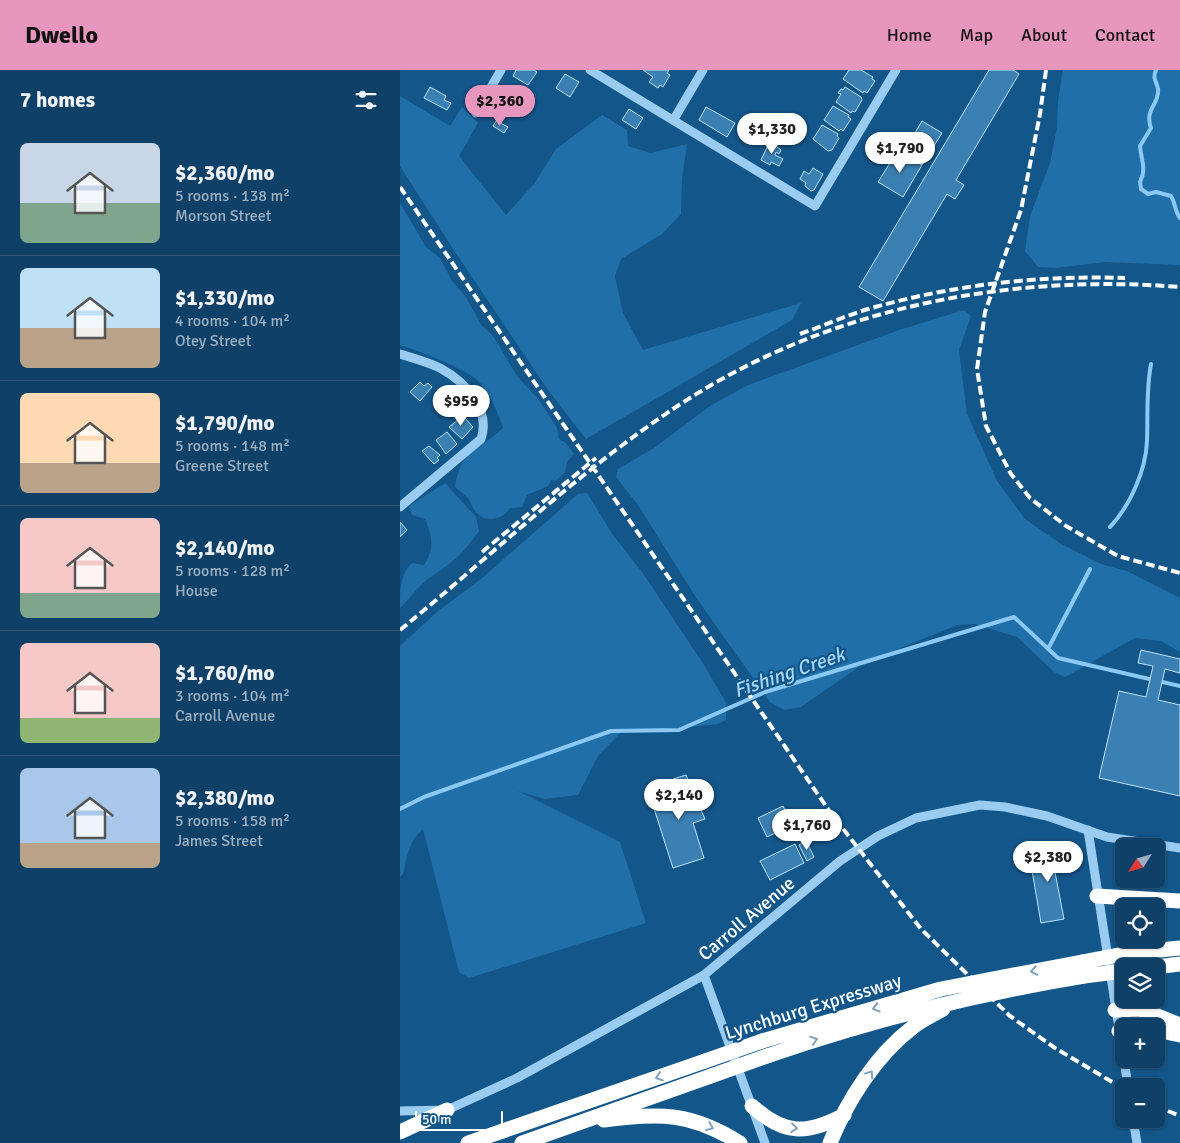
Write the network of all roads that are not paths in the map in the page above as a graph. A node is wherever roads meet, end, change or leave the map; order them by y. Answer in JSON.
{"nodes":[{"id":1,"x":501,"y":70,"type":"edge"},
{"id":2,"x":590,"y":70,"type":"edge"},
{"id":3,"x":702,"y":70,"type":"edge"},
{"id":4,"x":896,"y":70,"type":"edge"},
{"id":5,"x":476,"y":113,"type":"dead end"},
{"id":6,"x":674,"y":119,"type":"junction"},
{"id":7,"x":400,"y":354,"type":"edge"},
{"id":8,"x":400,"y":507,"type":"edge"},
{"id":9,"x":1088,"y":830,"type":"junction"},
{"id":10,"x":1180,"y":848,"type":"edge"},
{"id":11,"x":1096,"y":896,"type":"junction"},
{"id":12,"x":1180,"y":901,"type":"edge"},
{"id":13,"x":1180,"y":948,"type":"edge"},
{"id":14,"x":1180,"y":964,"type":"edge"},
{"id":15,"x":1165,"y":966,"type":"edge"},
{"id":16,"x":1083,"y":969,"type":"junction"},
{"id":17,"x":1115,"y":971,"type":"edge"},
{"id":18,"x":704,"y":975,"type":"junction"},
{"id":19,"x":959,"y":1000,"type":"junction"},
{"id":20,"x":1115,"y":1010,"type":"junction"},
{"id":21,"x":1117,"y":1018,"type":"edge"},
{"id":22,"x":1180,"y":1025,"type":"edge"},
{"id":23,"x":1165,"y":1032,"type":"edge"},
{"id":24,"x":1180,"y":1035,"type":"edge"},
{"id":25,"x":708,"y":1068,"type":"junction"},
{"id":26,"x":752,"y":1106,"type":"junction"},
{"id":27,"x":446,"y":1110,"type":"junction"},
{"id":28,"x":400,"y":1111,"type":"edge"},
{"id":29,"x":844,"y":1115,"type":"junction"},
{"id":30,"x":576,"y":1124,"type":"junction"},
{"id":31,"x":1134,"y":1128,"type":"edge"},
{"id":32,"x":400,"y":1132,"type":"edge"},
{"id":33,"x":468,"y":1143,"type":"edge"},
{"id":34,"x":522,"y":1143,"type":"edge"},
{"id":35,"x":740,"y":1143,"type":"edge"},
{"id":36,"x":765,"y":1143,"type":"edge"},
{"id":37,"x":830,"y":1143,"type":"edge"},
{"id":38,"x":1137,"y":1143,"type":"edge"}],
"edges":[{"from":1,"to":5,"type":"street"},
{"from":2,"to":6,"type":"street"},
{"from":3,"to":6,"type":"street"},
{"from":4,"to":6,"type":"street"},
{"from":7,"to":8,"type":"street"},
{"from":9,"to":10,"type":"street","name":"Carroll Avenue"},
{"from":9,"to":11,"type":"street"},
{"from":9,"to":18,"type":"street","name":"Carroll Avenue"},
{"from":11,"to":12,"type":"highway"},
{"from":11,"to":20,"type":"street"},
{"from":13,"to":16,"type":"highway","name":"Lynchburg Expressway","bridge":true},
{"from":14,"to":15,"type":"highway"},
{"from":16,"to":17,"type":"highway","name":"Lynchburg Expressway","bridge":true},
{"from":16,"to":19,"type":"highway","name":"Lynchburg Expressway"},
{"from":16,"to":25,"type":"highway","name":"Lynchburg Expressway","one_way":true,"bridge":true},
{"from":18,"to":26,"type":"street"},
{"from":18,"to":27,"type":"street","name":"Carroll Avenue"},
{"from":25,"to":19,"type":"highway","name":"Lynchburg Expressway","one_way":true,"bridge":true},
{"from":29,"to":19,"type":"highway","one_way":true},
{"from":20,"to":21,"type":"street"},
{"from":20,"to":22,"type":"highway"},
{"from":23,"to":24,"type":"highway"},
{"from":25,"to":30,"type":"highway","name":"Lynchburg Expressway"},
{"from":25,"to":33,"type":"highway","name":"Lynchburg Expressway","one_way":true},
{"from":26,"to":29,"type":"highway","one_way":true},
{"from":26,"to":36,"type":"street"},
{"from":27,"to":28,"type":"street","name":"Carroll Avenue"},
{"from":27,"to":32,"type":"highway"},
{"from":29,"to":37,"type":"highway"},
{"from":30,"to":34,"type":"highway","name":"Lynchburg Expressway"},
{"from":30,"to":35,"type":"highway","one_way":true},
{"from":31,"to":38,"type":"street"}]}
